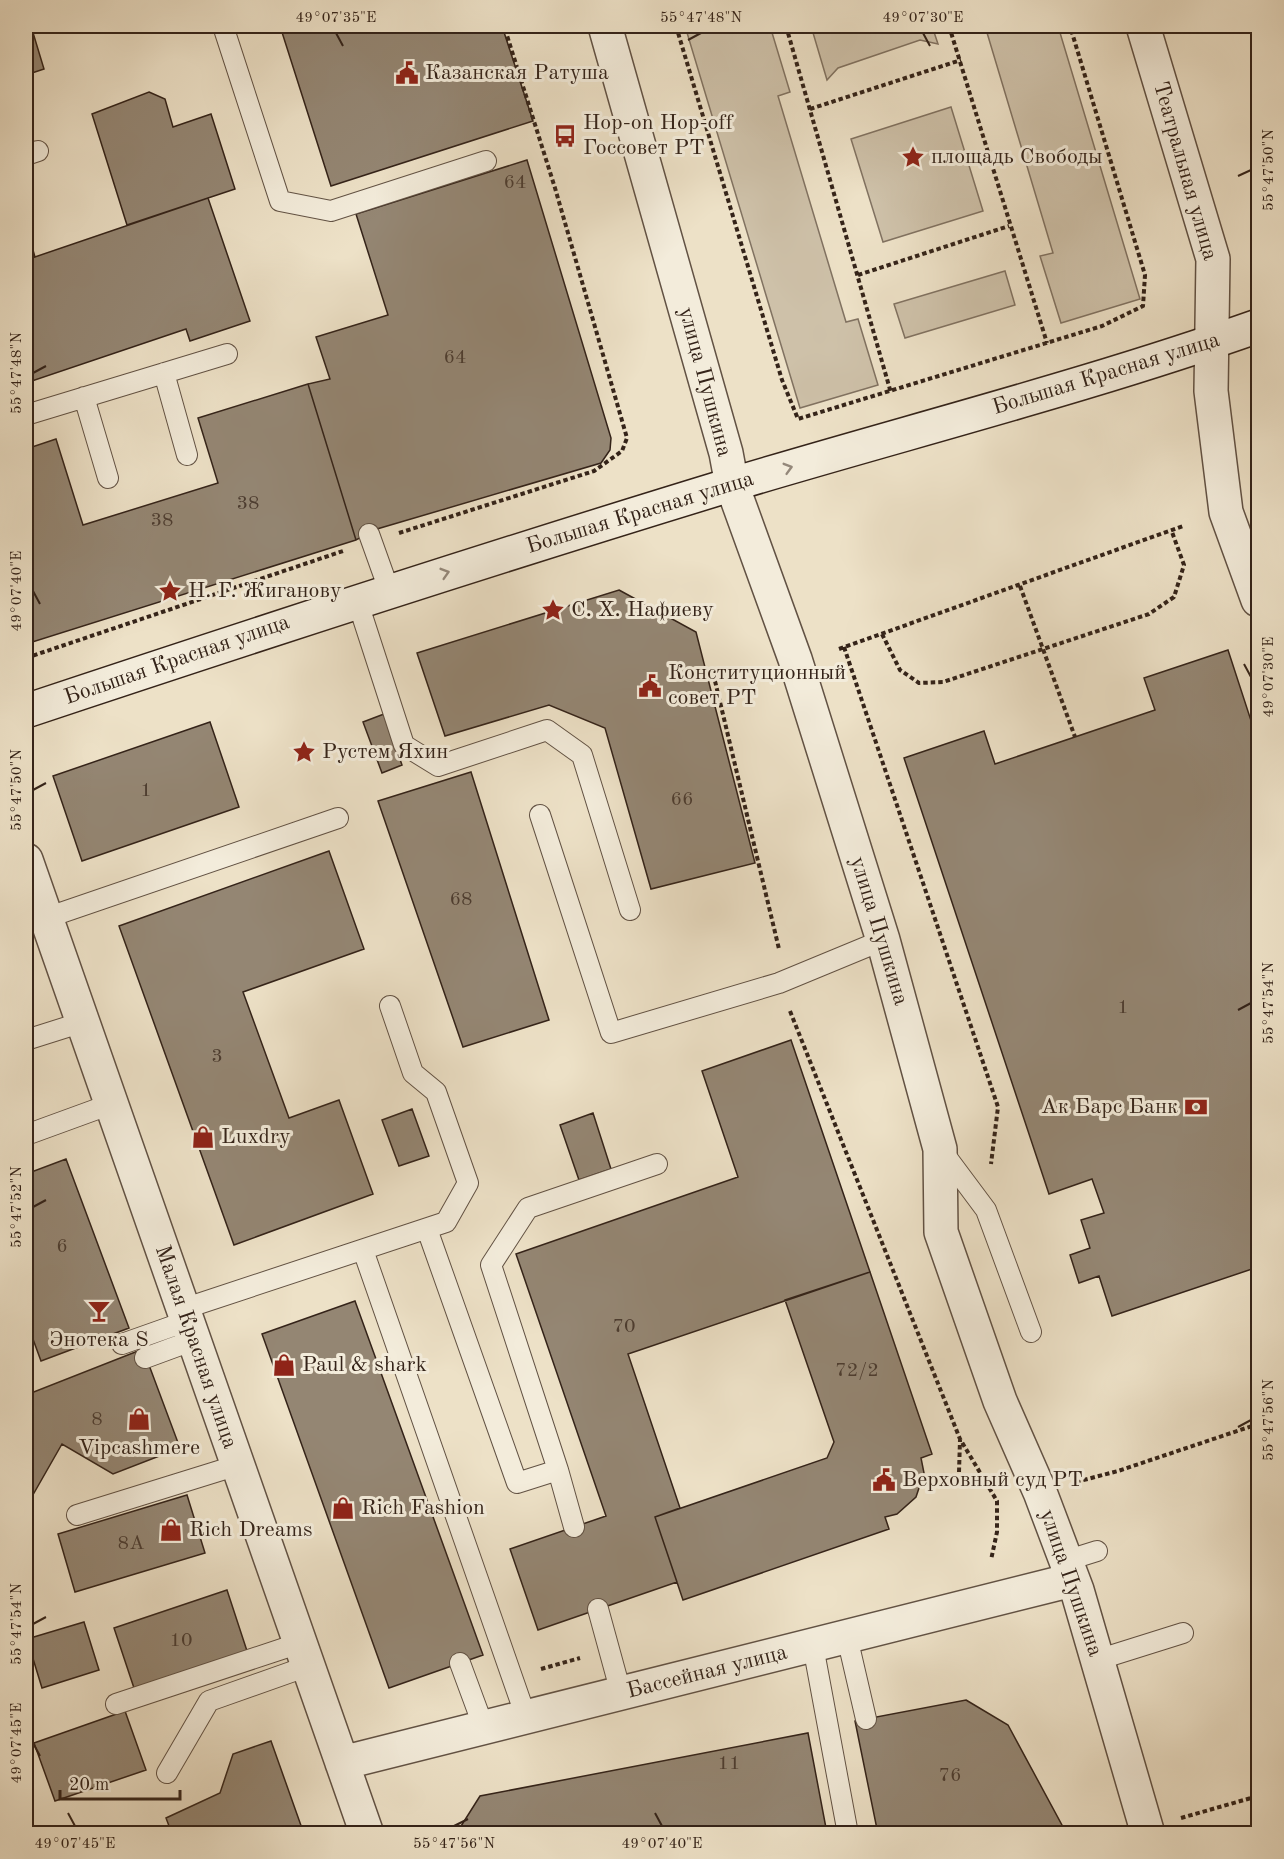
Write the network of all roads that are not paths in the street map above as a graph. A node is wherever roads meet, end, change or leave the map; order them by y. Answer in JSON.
{"nodes":[{"id":1,"x":223,"y":26,"type":"edge"},
{"id":2,"x":605,"y":26,"type":"edge"},
{"id":3,"x":1143,"y":26,"type":"edge"},
{"id":4,"x":486,"y":161,"type":"dead end"},
{"id":5,"x":1258,"y":326,"type":"edge"},
{"id":6,"x":1212,"y":342,"type":"junction"},
{"id":7,"x":227,"y":354,"type":"dead end"},
{"id":8,"x":164,"y":373,"type":"junction"},
{"id":9,"x":84,"y":397,"type":"junction"},
{"id":10,"x":26,"y":415,"type":"edge"},
{"id":11,"x":187,"y":455,"type":"dead end"},
{"id":12,"x":108,"y":478,"type":"dead end"},
{"id":13,"x":732,"y":485,"type":"junction"},
{"id":14,"x":370,"y":538,"type":"road end"},
{"id":15,"x":389,"y":590,"type":"junction"},
{"id":16,"x":357,"y":600,"type":"junction"},
{"id":17,"x":1258,"y":600,"type":"edge"},
{"id":18,"x":26,"y":711,"type":"edge"},
{"id":19,"x":540,"y":814,"type":"dead end"},
{"id":20,"x":338,"y":818,"type":"dead end"},
{"id":21,"x":26,"y":860,"type":"edge"},
{"id":22,"x":37,"y":908,"type":"edge"},
{"id":23,"x":630,"y":910,"type":"dead end"},
{"id":24,"x":883,"y":940,"type":"junction"},
{"id":25,"x":390,"y":1006,"type":"dead end"},
{"id":26,"x":83,"y":1022,"type":"junction"},
{"id":27,"x":26,"y":1040,"type":"edge"},
{"id":28,"x":111,"y":1104,"type":"junction"},
{"id":29,"x":26,"y":1135,"type":"edge"},
{"id":30,"x":940,"y":1149,"type":"junction"},
{"id":31,"x":657,"y":1164,"type":"dead end"},
{"id":32,"x":427,"y":1229,"type":"junction"},
{"id":33,"x":363,"y":1250,"type":"junction"},
{"id":34,"x":188,"y":1323,"type":"junction"},
{"id":35,"x":1031,"y":1332,"type":"dead end"},
{"id":36,"x":122,"y":1344,"type":"dead end"},
{"id":37,"x":146,"y":1358,"type":"dead end"},
{"id":38,"x":238,"y":1465,"type":"junction"},
{"id":39,"x":558,"y":1470,"type":"junction"},
{"id":40,"x":77,"y":1515,"type":"dead end"},
{"id":41,"x":574,"y":1527,"type":"dead end"},
{"id":42,"x":1097,"y":1551,"type":"dead end"},
{"id":43,"x":1069,"y":1570,"type":"junction"},
{"id":44,"x":598,"y":1609,"type":"dead end"},
{"id":45,"x":1183,"y":1634,"type":"dead end"},
{"id":46,"x":847,"y":1637,"type":"junction"},
{"id":47,"x":813,"y":1646,"type":"junction"},
{"id":48,"x":304,"y":1655,"type":"junction"},
{"id":49,"x":1097,"y":1660,"type":"junction"},
{"id":50,"x":460,"y":1663,"type":"dead end"},
{"id":51,"x":621,"y":1693,"type":"junction"},
{"id":52,"x":116,"y":1704,"type":"dead end"},
{"id":53,"x":526,"y":1717,"type":"junction"},
{"id":54,"x":866,"y":1719,"type":"dead end"},
{"id":55,"x":484,"y":1728,"type":"junction"},
{"id":56,"x":342,"y":1763,"type":"junction"},
{"id":57,"x":167,"y":1773,"type":"dead end"},
{"id":58,"x":367,"y":1833,"type":"edge"},
{"id":59,"x":848,"y":1833,"type":"edge"},
{"id":60,"x":1148,"y":1833,"type":"edge"}],
"edges":[{"from":1,"to":4,"type":"lane"},
{"from":2,"to":13,"type":"street","name":"улица Пушкина"},
{"from":3,"to":6,"type":"street","name":"Театральная улица"},
{"from":5,"to":6,"type":"street","name":"Большая Красная улица"},
{"from":13,"to":6,"type":"street","name":"Большая Красная улица","one_way":true},
{"from":6,"to":17,"type":"street","name":"Театральная улица"},
{"from":7,"to":8,"type":"lane"},
{"from":8,"to":9,"type":"lane"},
{"from":8,"to":11,"type":"lane"},
{"from":9,"to":10,"type":"lane"},
{"from":9,"to":12,"type":"lane"},
{"from":15,"to":13,"type":"street","name":"Большая Красная улица","one_way":true},
{"from":13,"to":24,"type":"street","name":"улица Пушкина"},
{"from":14,"to":15,"type":"lane"},
{"from":15,"to":16,"type":"street","name":"Большая Красная улица"},
{"from":16,"to":18,"type":"street","name":"Большая Красная улица"},
{"from":16,"to":23,"type":"lane"},
{"from":19,"to":24,"type":"lane"},
{"from":20,"to":22,"type":"lane"},
{"from":21,"to":22,"type":"street","name":"Малая Красная улица"},
{"from":22,"to":26,"type":"street","name":"Малая Красная улица"},
{"from":24,"to":30,"type":"street","name":"улица Пушкина"},
{"from":25,"to":32,"type":"lane"},
{"from":26,"to":27,"type":"lane"},
{"from":26,"to":28,"type":"street","name":"Малая Красная улица"},
{"from":28,"to":29,"type":"lane"},
{"from":28,"to":34,"type":"street","name":"Малая Красная улица"},
{"from":30,"to":35,"type":"lane"},
{"from":30,"to":43,"type":"street","name":"улица Пушкина"},
{"from":31,"to":39,"type":"lane"},
{"from":32,"to":33,"type":"lane"},
{"from":32,"to":39,"type":"lane"},
{"from":33,"to":34,"type":"lane"},
{"from":33,"to":53,"type":"lane"},
{"from":34,"to":36,"type":"lane"},
{"from":34,"to":37,"type":"lane"},
{"from":34,"to":38,"type":"street","name":"Малая Красная улица"},
{"from":38,"to":40,"type":"lane"},
{"from":38,"to":48,"type":"street","name":"Малая Красная улица"},
{"from":39,"to":41,"type":"lane"},
{"from":42,"to":43,"type":"lane"},
{"from":43,"to":46,"type":"street","name":"Бассейная улица"},
{"from":43,"to":49,"type":"street","name":"улица Пушкина"},
{"from":44,"to":51,"type":"lane"},
{"from":45,"to":49,"type":"lane"},
{"from":46,"to":47,"type":"street","name":"Бассейная улица"},
{"from":46,"to":54,"type":"lane"},
{"from":47,"to":51,"type":"street","name":"Бассейная улица"},
{"from":47,"to":59,"type":"lane"},
{"from":48,"to":52,"type":"lane"},
{"from":48,"to":56,"type":"street","name":"Малая Красная улица"},
{"from":48,"to":57,"type":"lane"},
{"from":49,"to":60,"type":"street","name":"улица Пушкина"},
{"from":50,"to":55,"type":"lane"},
{"from":51,"to":53,"type":"street","name":"Бассейная улица"},
{"from":53,"to":55,"type":"street","name":"Бассейная улица"},
{"from":55,"to":56,"type":"street","name":"Бассейная улица"},
{"from":56,"to":58,"type":"street","name":"Малая Красная улица"}]}
